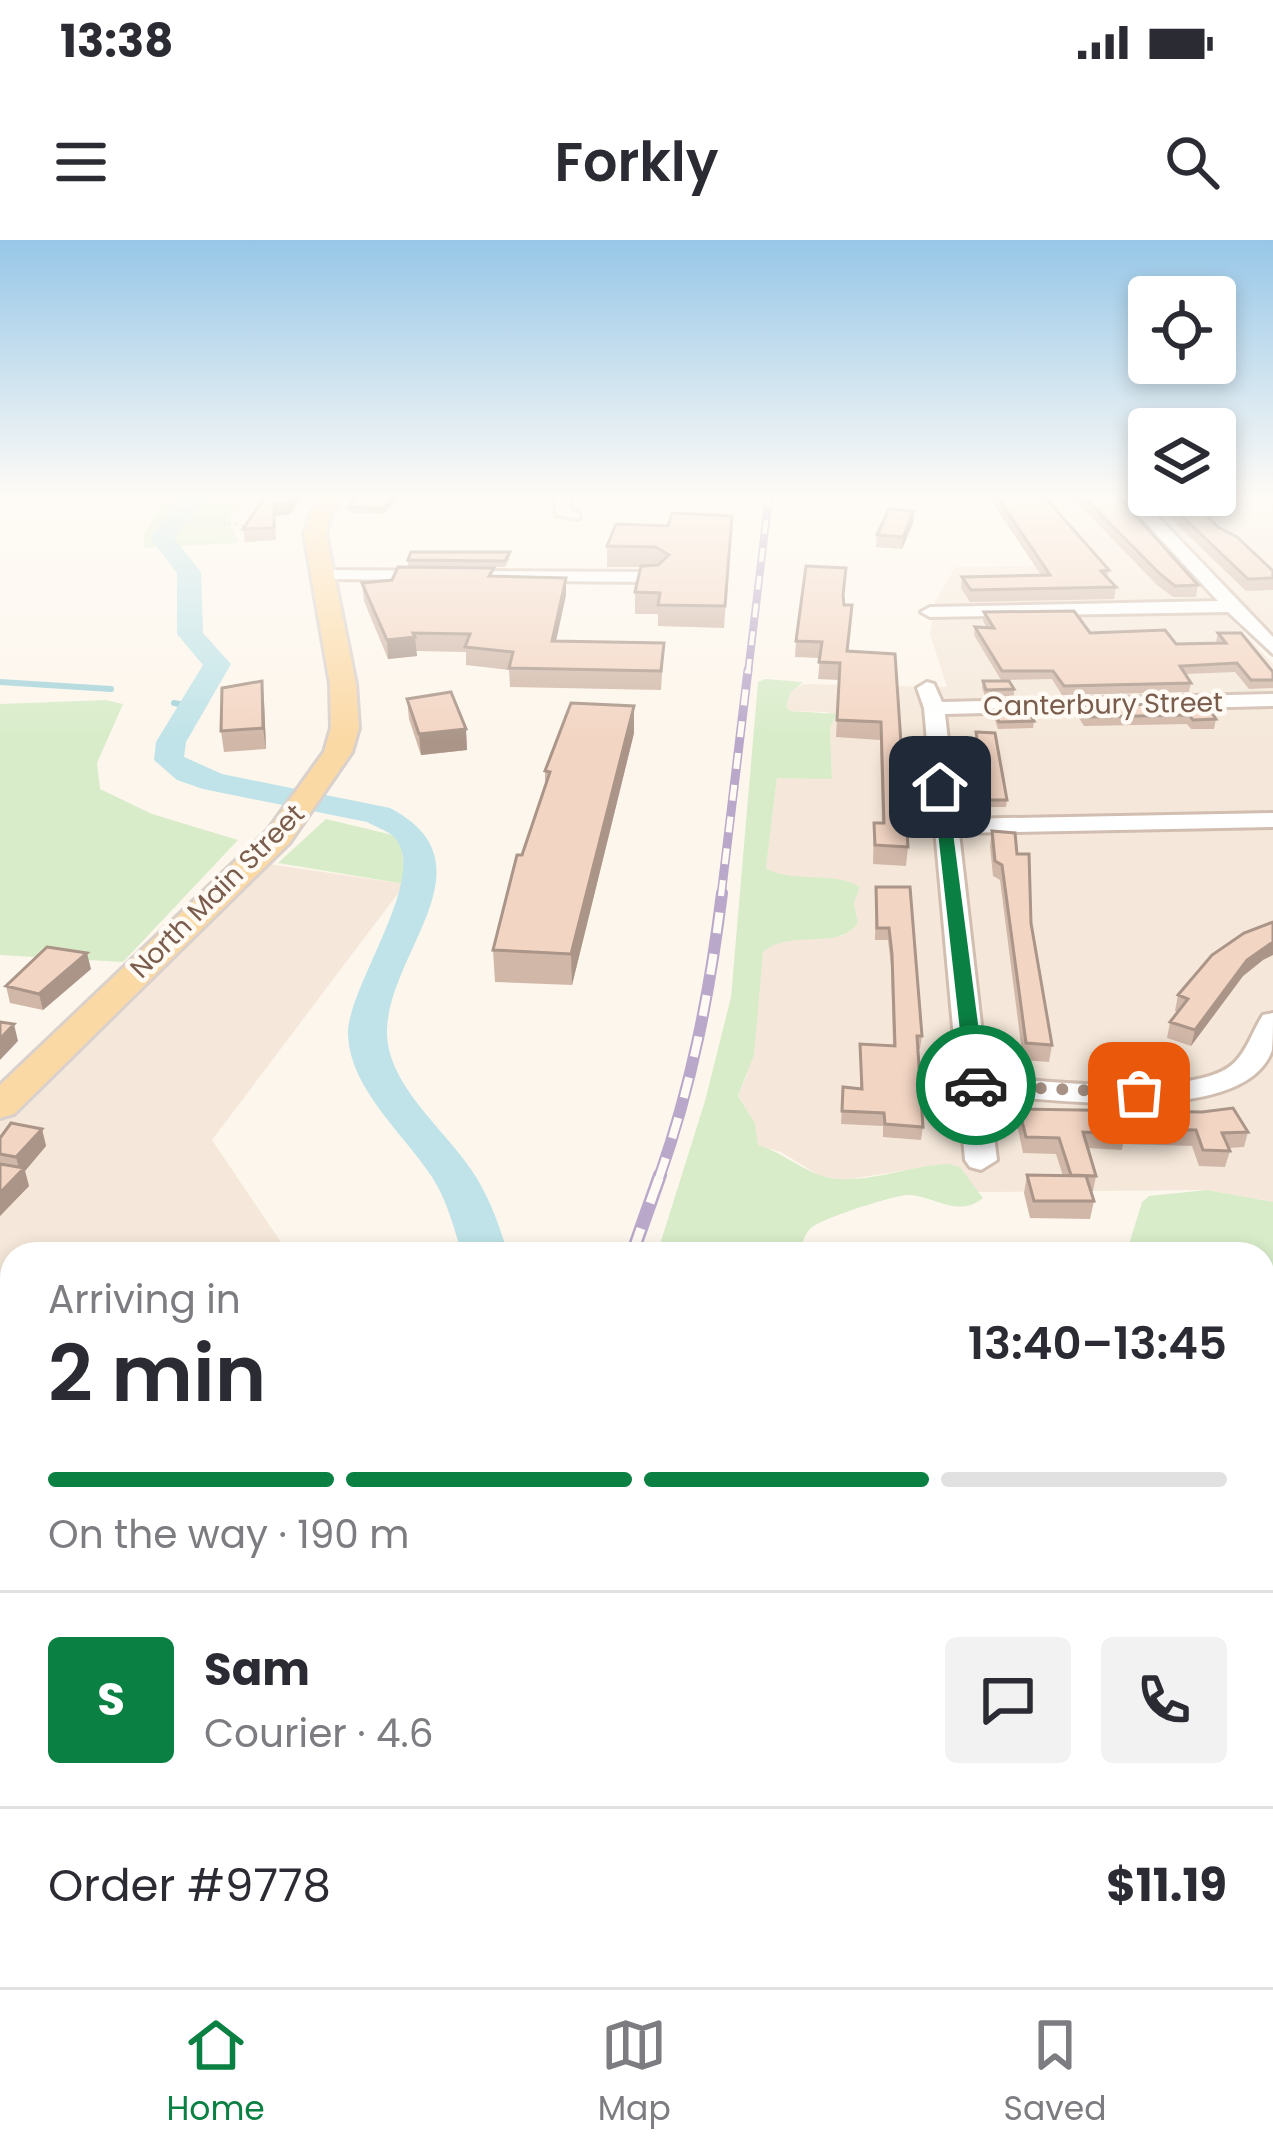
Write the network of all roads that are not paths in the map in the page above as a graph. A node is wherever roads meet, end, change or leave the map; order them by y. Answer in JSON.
{"nodes":[{"id":1,"x":322,"y":577,"type":"edge"},
{"id":2,"x":603,"y":577,"type":"edge"},
{"id":3,"x":656,"y":577,"type":"edge"},
{"id":4,"x":1206,"y":577,"type":"edge"},
{"id":5,"x":1234,"y":606,"type":"junction"},
{"id":6,"x":930,"y":612,"type":"dead end"},
{"id":7,"x":1273,"y":647,"type":"edge"},
{"id":8,"x":1273,"y":700,"type":"edge"},
{"id":9,"x":1273,"y":820,"type":"edge"},
{"id":10,"x":943,"y":826,"type":"junction"},
{"id":11,"x":1271,"y":1030,"type":"edge"},
{"id":12,"x":1243,"y":1072,"type":"junction"},
{"id":13,"x":1273,"y":1081,"type":"edge"},
{"id":14,"x":974,"y":1085,"type":"junction"},
{"id":15,"x":0,"y":1106,"type":"edge"},
{"id":16,"x":981,"y":1160,"type":"dead end"}],
"edges":[{"from":1,"to":15,"type":"main road","name":"North Main Street"},
{"from":2,"to":3,"type":"street"},
{"from":4,"to":5,"type":"street"},
{"from":5,"to":6,"type":"street"},
{"from":5,"to":7,"type":"street"},
{"from":8,"to":10,"type":"street","name":"Canterbury Street"},
{"from":9,"to":10,"type":"street"},
{"from":10,"to":14,"type":"street"},
{"from":11,"to":12,"type":"street"},
{"from":12,"to":13,"type":"street"},
{"from":12,"to":14,"type":"street"},
{"from":14,"to":16,"type":"street"}]}
